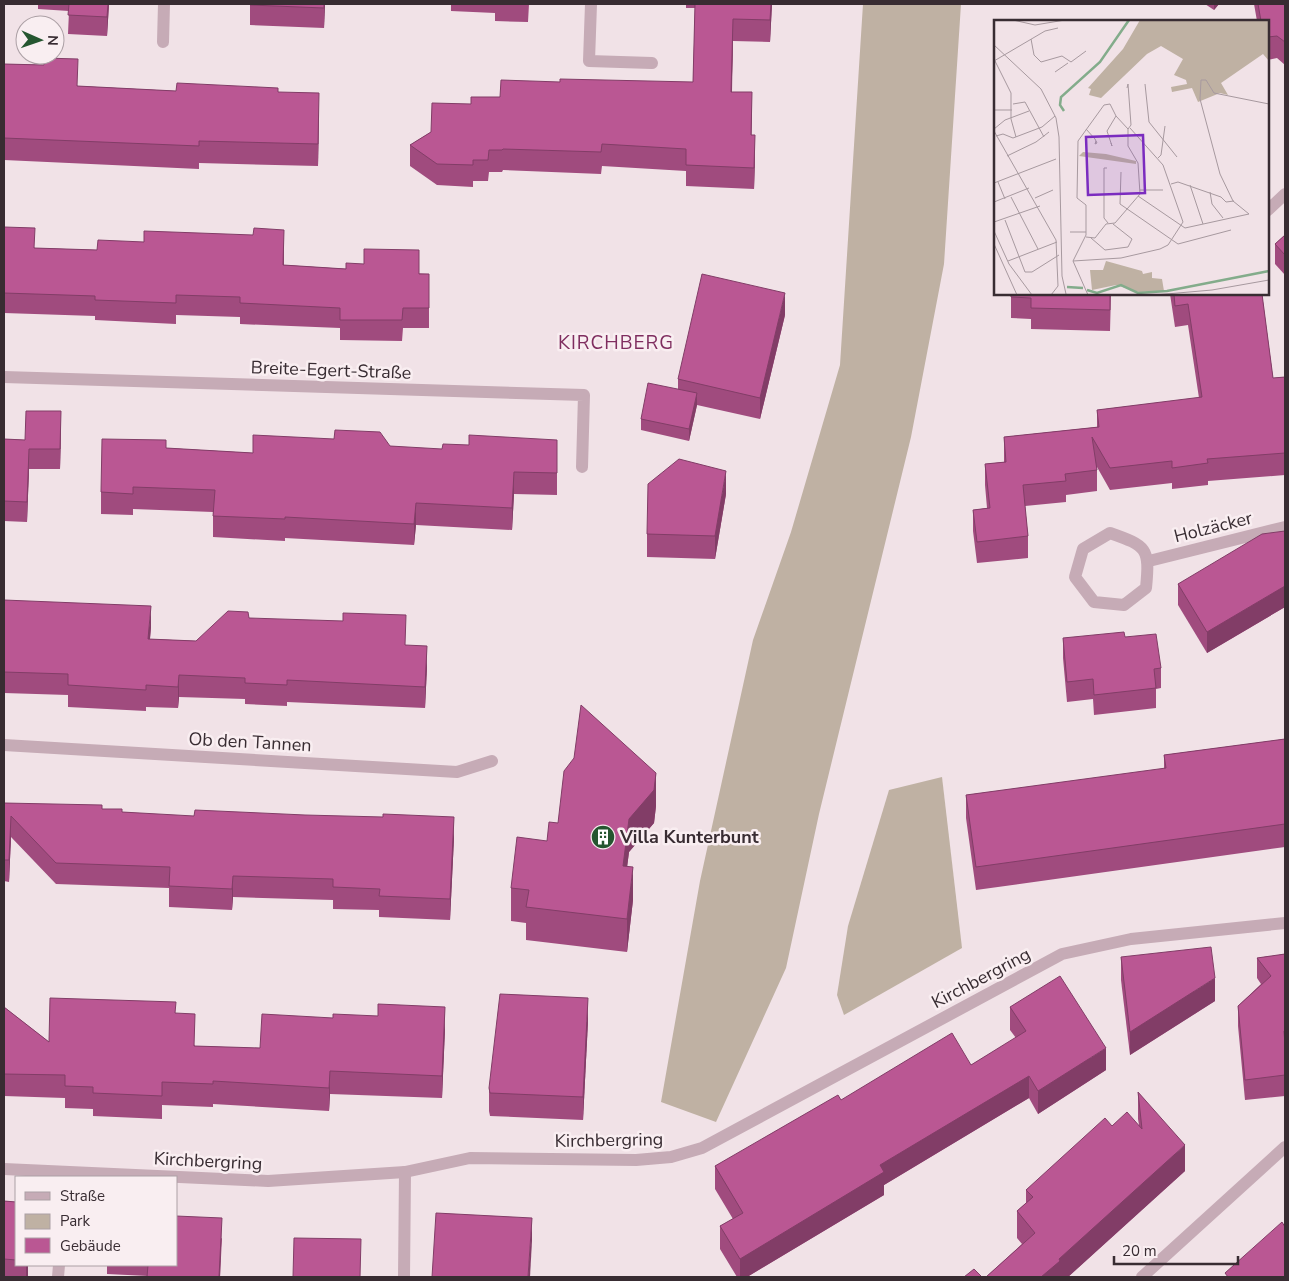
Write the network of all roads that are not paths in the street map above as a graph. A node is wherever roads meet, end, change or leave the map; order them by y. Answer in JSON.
{"nodes":[{"id":1,"x":164,"y":4,"type":"edge"},
{"id":2,"x":591,"y":4,"type":"edge"},
{"id":3,"x":163,"y":42,"type":"dead end"},
{"id":4,"x":652,"y":63,"type":"dead end"},
{"id":5,"x":1285,"y":194,"type":"edge"},
{"id":6,"x":1269,"y":209,"type":"edge"},
{"id":7,"x":4,"y":377,"type":"edge"},
{"id":8,"x":582,"y":467,"type":"dead end"},
{"id":9,"x":1285,"y":527,"type":"edge"},
{"id":10,"x":1149,"y":561,"type":"junction"},
{"id":11,"x":4,"y":745,"type":"edge"},
{"id":12,"x":492,"y":761,"type":"dead end"},
{"id":13,"x":1285,"y":923,"type":"edge"},
{"id":14,"x":1285,"y":1147,"type":"edge"},
{"id":15,"x":4,"y":1169,"type":"edge"},
{"id":16,"x":405,"y":1172,"type":"junction"},
{"id":17,"x":63,"y":1174,"type":"edge"},
{"id":18,"x":122,"y":1176,"type":"edge"},
{"id":19,"x":178,"y":1178,"type":"edge"},
{"id":20,"x":404,"y":1277,"type":"edge"},
{"id":21,"x":1142,"y":1277,"type":"edge"}],
"edges":[{"from":1,"to":3,"type":"street"},
{"from":2,"to":4,"type":"street"},
{"from":5,"to":6,"type":"street"},
{"from":7,"to":8,"type":"street","name":"Breite-Egert-Straße"},
{"from":9,"to":10,"type":"street","name":"Holzäcker"},
{"from":10,"to":10,"type":"street"},
{"from":11,"to":12,"type":"street","name":"Ob den Tannen"},
{"from":13,"to":16,"type":"street","name":"Kirchbergring"},
{"from":14,"to":21,"type":"street"},
{"from":15,"to":17,"type":"street","name":"Kirchbergring"},
{"from":16,"to":19,"type":"street","name":"Kirchbergring"},
{"from":16,"to":20,"type":"street"},
{"from":17,"to":18,"type":"street","name":"Kirchbergring"}]}
